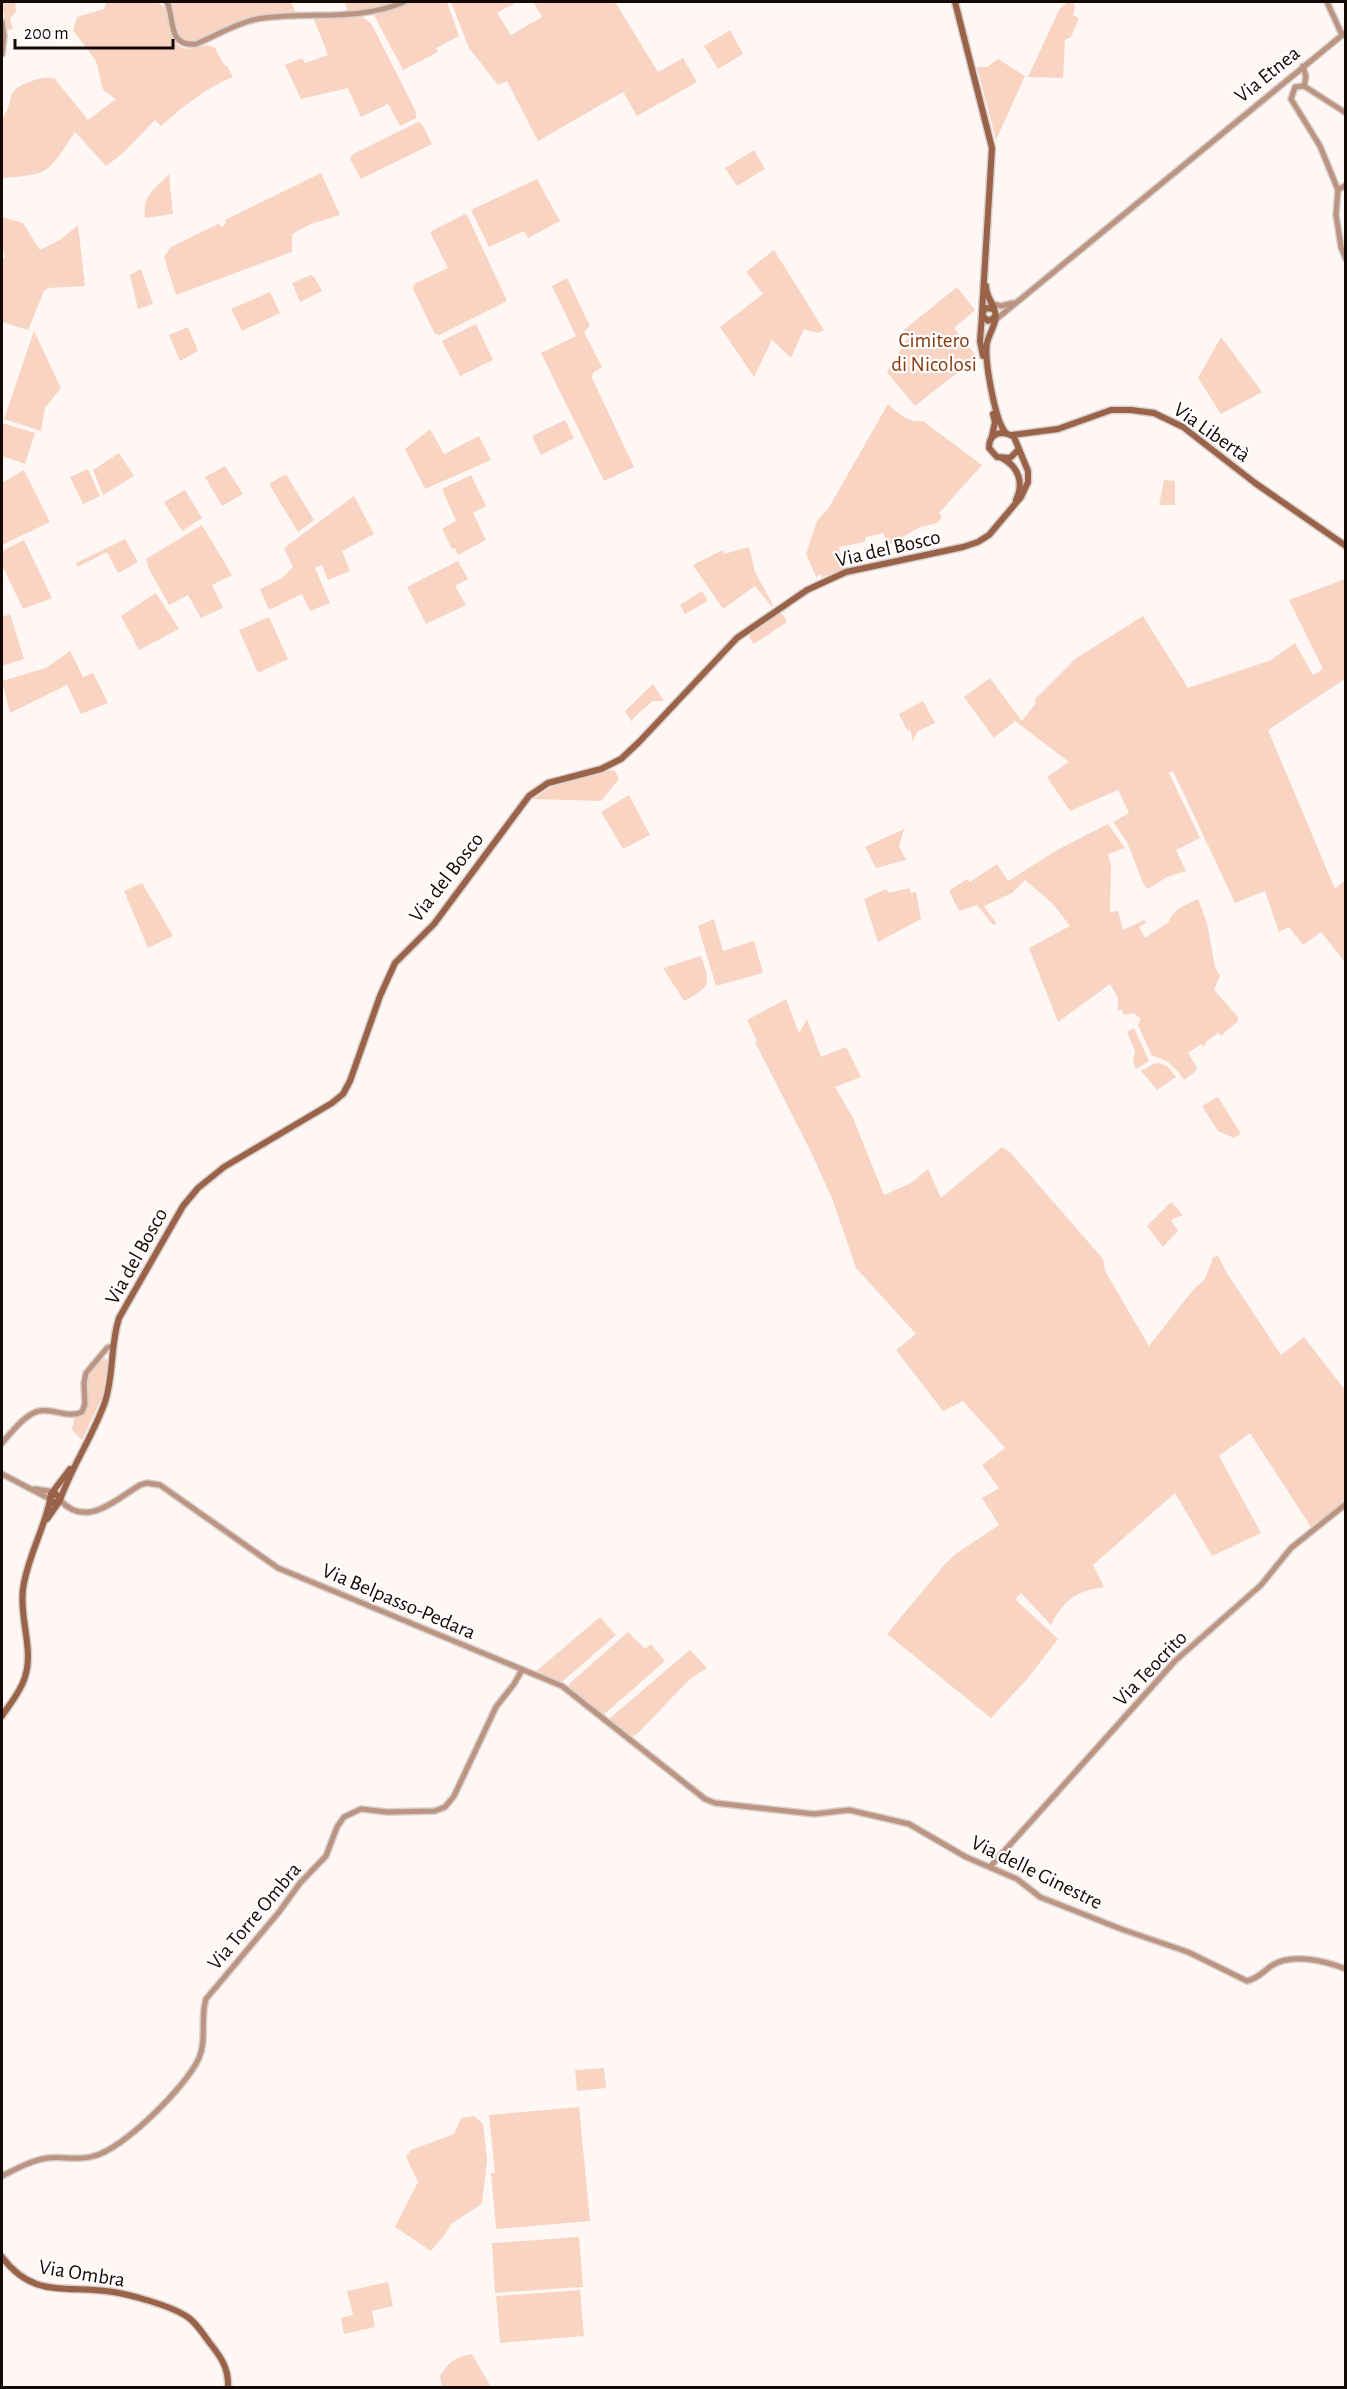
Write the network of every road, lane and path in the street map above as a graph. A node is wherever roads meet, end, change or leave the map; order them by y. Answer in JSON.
{"nodes":[{"id":1,"x":166,"y":2,"type":"edge"},
{"id":2,"x":404,"y":2,"type":"edge"},
{"id":3,"x":955,"y":2,"type":"edge"},
{"id":4,"x":1327,"y":2,"type":"edge"},
{"id":5,"x":2,"y":22,"type":"edge"},
{"id":6,"x":1344,"y":34,"type":"edge"},
{"id":7,"x":2,"y":54,"type":"edge"},
{"id":8,"x":1303,"y":66,"type":"junction"},
{"id":9,"x":1295,"y":73,"type":"junction"},
{"id":10,"x":1302,"y":86,"type":"junction"},
{"id":11,"x":1346,"y":113,"type":"edge"},
{"id":12,"x":1346,"y":186,"type":"edge"},
{"id":13,"x":1338,"y":190,"type":"junction"},
{"id":14,"x":1346,"y":259,"type":"edge"},
{"id":15,"x":985,"y":270,"type":"junction"},
{"id":16,"x":1017,"y":301,"type":"junction"},
{"id":17,"x":993,"y":313,"type":"junction"},
{"id":18,"x":982,"y":314,"type":"junction"},
{"id":19,"x":1043,"y":433,"type":"junction"},
{"id":20,"x":1008,"y":434,"type":"junction"},
{"id":21,"x":991,"y":437,"type":"junction"},
{"id":22,"x":1018,"y":449,"type":"junction"},
{"id":23,"x":1002,"y":458,"type":"junction"},
{"id":24,"x":1011,"y":508,"type":"junction"},
{"id":25,"x":1346,"y":546,"type":"edge"},
{"id":26,"x":112,"y":1346,"type":"junction"},
{"id":27,"x":2,"y":1443,"type":"edge"},
{"id":28,"x":79,"y":1456,"type":"junction"},
{"id":29,"x":2,"y":1474,"type":"edge"},
{"id":30,"x":28,"y":1487,"type":"junction"},
{"id":31,"x":55,"y":1498,"type":"junction"},
{"id":32,"x":1346,"y":1504,"type":"edge"},
{"id":33,"x":522,"y":1671,"type":"junction"},
{"id":34,"x":2,"y":1716,"type":"edge"},
{"id":35,"x":705,"y":1799,"type":"joint"},
{"id":36,"x":990,"y":1867,"type":"junction"},
{"id":37,"x":1346,"y":1969,"type":"edge"},
{"id":38,"x":2,"y":2176,"type":"edge"},
{"id":39,"x":2,"y":2256,"type":"edge"},
{"id":40,"x":228,"y":2388,"type":"edge"}],
"edges":[{"from":1,"to":2,"type":"street"},
{"from":3,"to":15,"type":"main road"},
{"from":4,"to":6,"type":"street"},
{"from":5,"to":7,"type":"street"},
{"from":6,"to":8,"type":"street","name":"Via Etnea"},
{"from":8,"to":9,"type":"street","name":"Via Etnea"},
{"from":8,"to":10,"type":"street"},
{"from":9,"to":10,"type":"street"},
{"from":9,"to":16,"type":"street","name":"Via Etnea"},
{"from":10,"to":11,"type":"street"},
{"from":10,"to":13,"type":"street"},
{"from":12,"to":13,"type":"street"},
{"from":13,"to":14,"type":"street"},
{"from":15,"to":17,"type":"main road"},
{"from":15,"to":18,"type":"main road"},
{"from":16,"to":17,"type":"street"},
{"from":16,"to":17,"type":"street"},
{"from":17,"to":18,"type":"main road"},
{"from":17,"to":18,"type":"main road"},
{"from":17,"to":20,"type":"main road"},
{"from":18,"to":21,"type":"main road"},
{"from":19,"to":20,"type":"main road"},
{"from":19,"to":22,"type":"main road"},
{"from":19,"to":25,"type":"main road","name":"Via Libertà"},
{"from":20,"to":21,"type":"main road"},
{"from":20,"to":22,"type":"main road"},
{"from":21,"to":23,"type":"main road"},
{"from":22,"to":23,"type":"main road"},
{"from":22,"to":24,"type":"main road","name":"Via del Bosco"},
{"from":23,"to":24,"type":"main road"},
{"from":24,"to":26,"type":"main road","name":"Via del Bosco"},
{"from":26,"to":27,"type":"street","name":"Via del Bosco"},
{"from":26,"to":28,"type":"main road"},
{"from":28,"to":31,"type":"main road"},
{"from":28,"to":31,"type":"main road"},
{"from":29,"to":30,"type":"street"},
{"from":30,"to":31,"type":"street"},
{"from":30,"to":31,"type":"street"},
{"from":31,"to":33,"type":"street","name":"Via Belpasso-Pedara"},
{"from":31,"to":34,"type":"main road"},
{"from":32,"to":36,"type":"street","name":"Via Teocrito"},
{"from":33,"to":35,"type":"street","name":"Via Belpasso-Pedara"},
{"from":33,"to":38,"type":"street","name":"Via Torre Ombra"},
{"from":35,"to":36,"type":"street","name":"Via delle Ginestre"},
{"from":36,"to":37,"type":"street","name":"Via delle Ginestre"},
{"from":39,"to":40,"type":"main road","name":"Via Ombra"}]}
